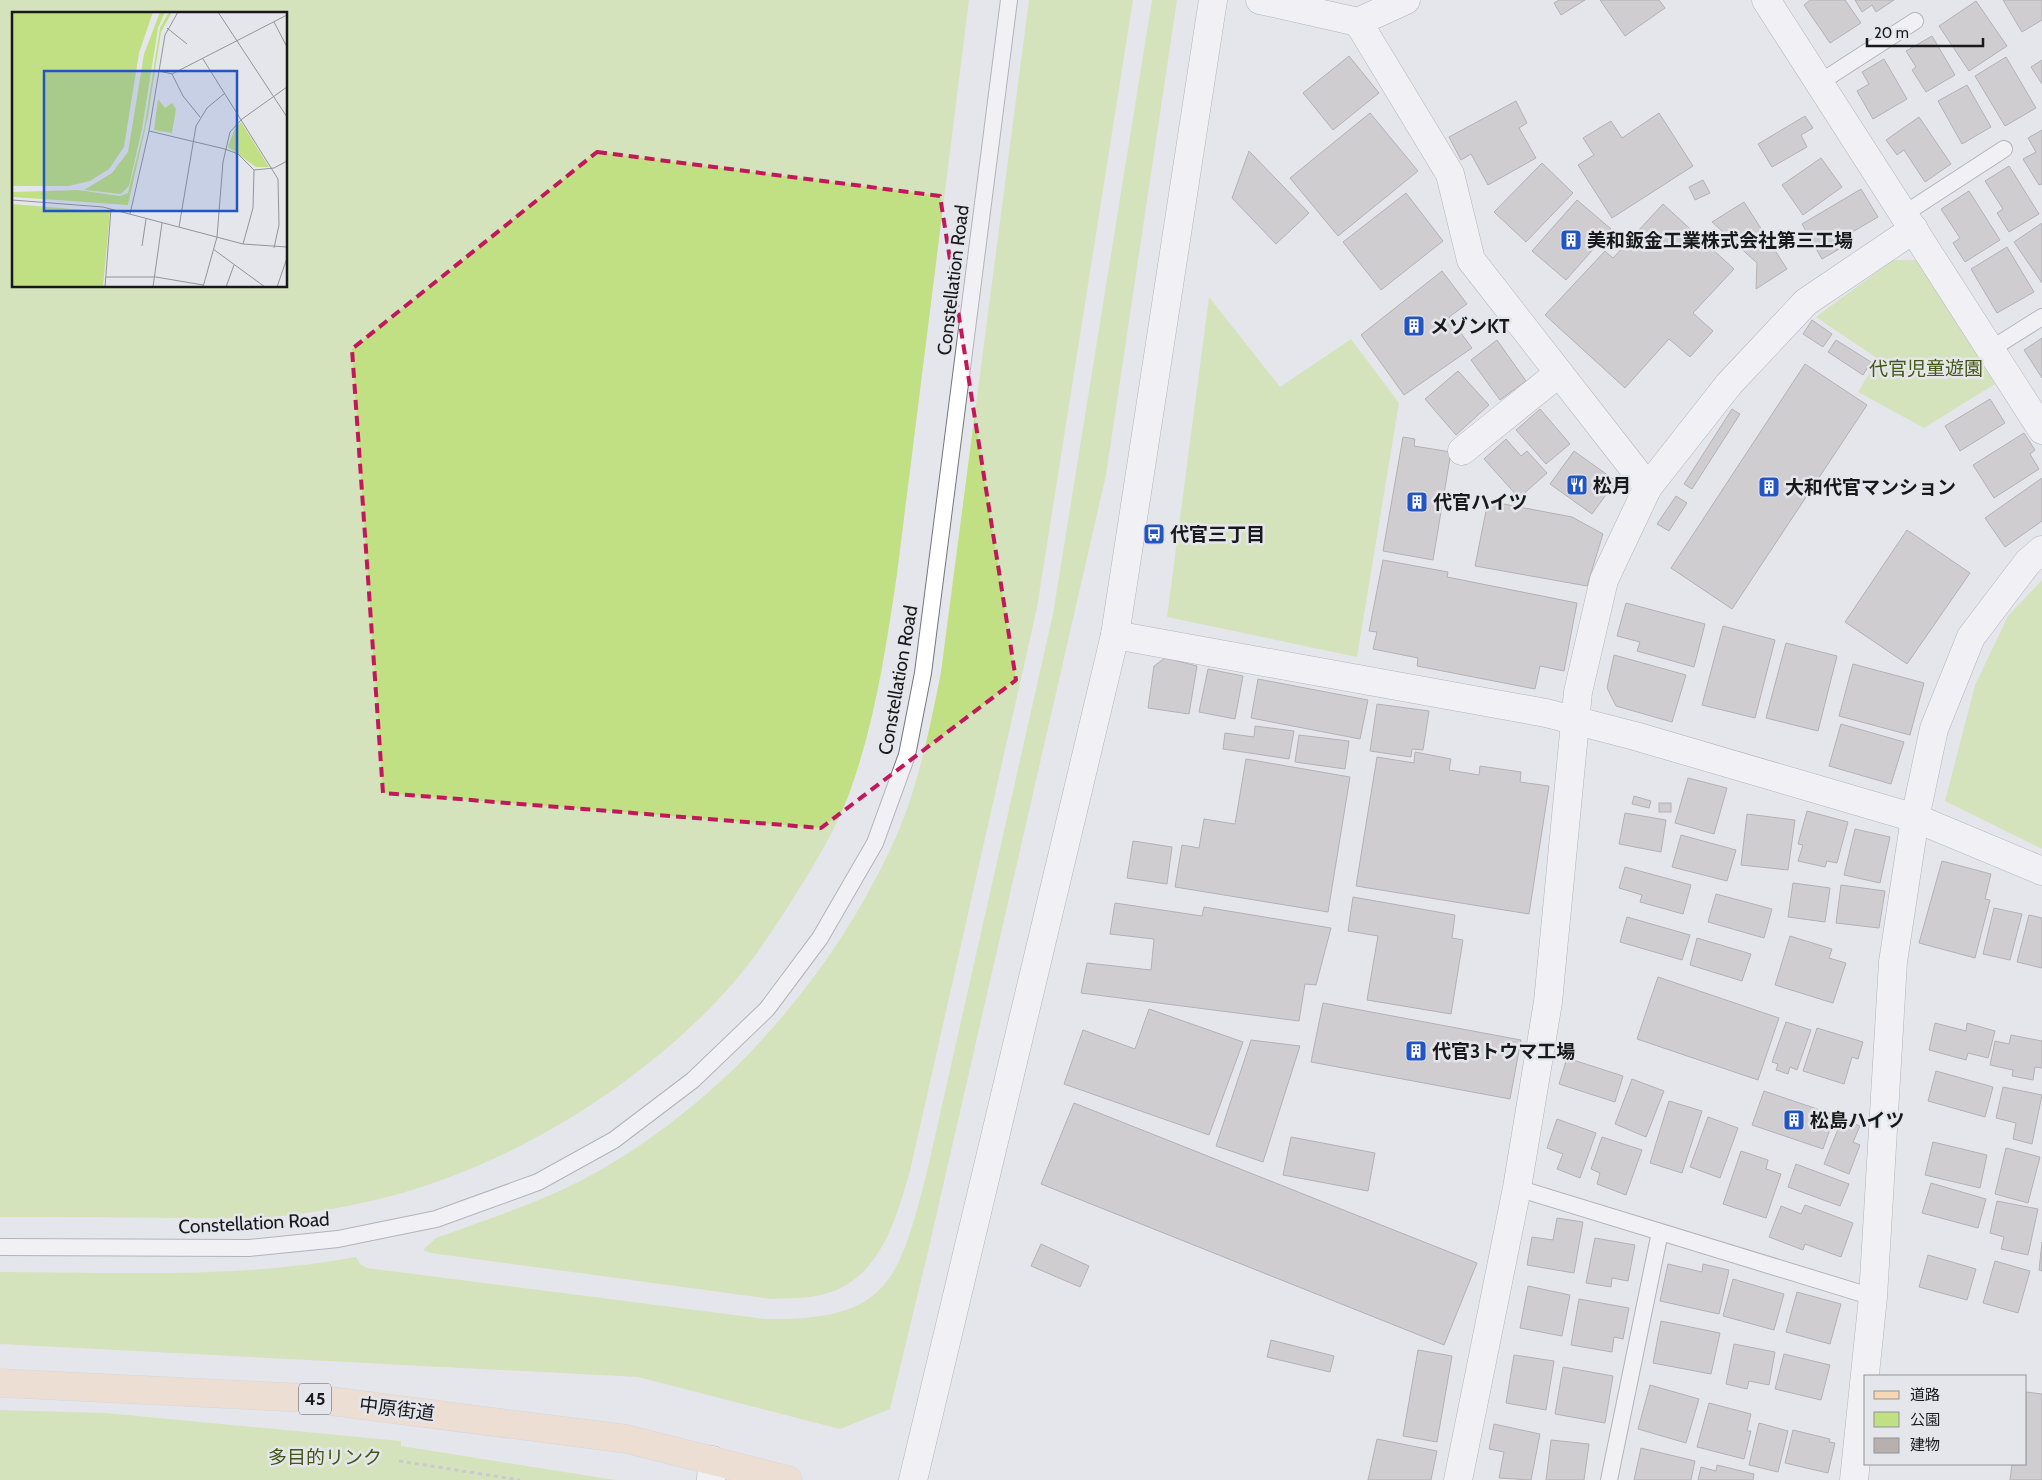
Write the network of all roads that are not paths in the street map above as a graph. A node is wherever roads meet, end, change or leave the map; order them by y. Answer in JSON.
{"nodes":[{"id":1,"x":1009,"y":0,"type":"edge"},
{"id":2,"x":1213,"y":0,"type":"edge"},
{"id":3,"x":1260,"y":0,"type":"edge"},
{"id":4,"x":1406,"y":0,"type":"edge"},
{"id":5,"x":1766,"y":0,"type":"edge"},
{"id":6,"x":1915,"y":21,"type":"dead end"},
{"id":7,"x":1358,"y":22,"type":"junction"},
{"id":8,"x":1819,"y":83,"type":"junction"},
{"id":9,"x":2004,"y":149,"type":"dead end"},
{"id":10,"x":1909,"y":222,"type":"junction"},
{"id":11,"x":2042,"y":317,"type":"edge"},
{"id":12,"x":1992,"y":349,"type":"junction"},
{"id":13,"x":1559,"y":373,"type":"junction"},
{"id":14,"x":2042,"y":430,"type":"edge"},
{"id":15,"x":1462,"y":451,"type":"dead end"},
{"id":16,"x":1648,"y":486,"type":"junction"},
{"id":17,"x":2042,"y":550,"type":"edge"},
{"id":18,"x":1115,"y":635,"type":"junction"},
{"id":19,"x":1576,"y":722,"type":"junction"},
{"id":20,"x":1915,"y":818,"type":"junction"},
{"id":21,"x":2042,"y":870,"type":"edge"},
{"id":22,"x":1517,"y":1188,"type":"junction"},
{"id":23,"x":1660,"y":1232,"type":"junction"},
{"id":24,"x":0,"y":1247,"type":"edge"},
{"id":25,"x":1872,"y":1297,"type":"junction"},
{"id":26,"x":1864,"y":1375,"type":"edge"},
{"id":27,"x":1864,"y":1378,"type":"edge"},
{"id":28,"x":0,"y":1383,"type":"edge"},
{"id":29,"x":712,"y":1470,"type":"edge"},
{"id":30,"x":788,"y":1480,"type":"edge"},
{"id":31,"x":912,"y":1480,"type":"edge"},
{"id":32,"x":1458,"y":1480,"type":"edge"},
{"id":33,"x":1609,"y":1480,"type":"edge"},
{"id":34,"x":1854,"y":1480,"type":"edge"}],
"edges":[{"from":1,"to":24,"type":"lane","name":"Constellation Road"},
{"from":2,"to":18,"type":"street"},
{"from":3,"to":7,"type":"street"},
{"from":4,"to":7,"type":"street"},
{"from":5,"to":8,"type":"street"},
{"from":6,"to":8,"type":"lane"},
{"from":7,"to":13,"type":"street"},
{"from":8,"to":10,"type":"street"},
{"from":9,"to":10,"type":"lane"},
{"from":10,"to":12,"type":"street"},
{"from":10,"to":16,"type":"street"},
{"from":11,"to":12,"type":"lane"},
{"from":12,"to":14,"type":"street"},
{"from":13,"to":15,"type":"street"},
{"from":13,"to":16,"type":"street"},
{"from":16,"to":19,"type":"street"},
{"from":17,"to":20,"type":"street"},
{"from":18,"to":19,"type":"street"},
{"from":18,"to":31,"type":"street"},
{"from":19,"to":20,"type":"street"},
{"from":19,"to":22,"type":"street"},
{"from":20,"to":21,"type":"street"},
{"from":20,"to":25,"type":"street"},
{"from":22,"to":23,"type":"lane"},
{"from":22,"to":32,"type":"street"},
{"from":23,"to":25,"type":"lane"},
{"from":23,"to":33,"type":"lane"},
{"from":25,"to":26,"type":"street"},
{"from":27,"to":34,"type":"street"},
{"from":28,"to":29,"type":"main road","name":"中原街道","number":"45"},
{"from":29,"to":30,"type":"main road","name":"中原街道","number":"45"}]}
